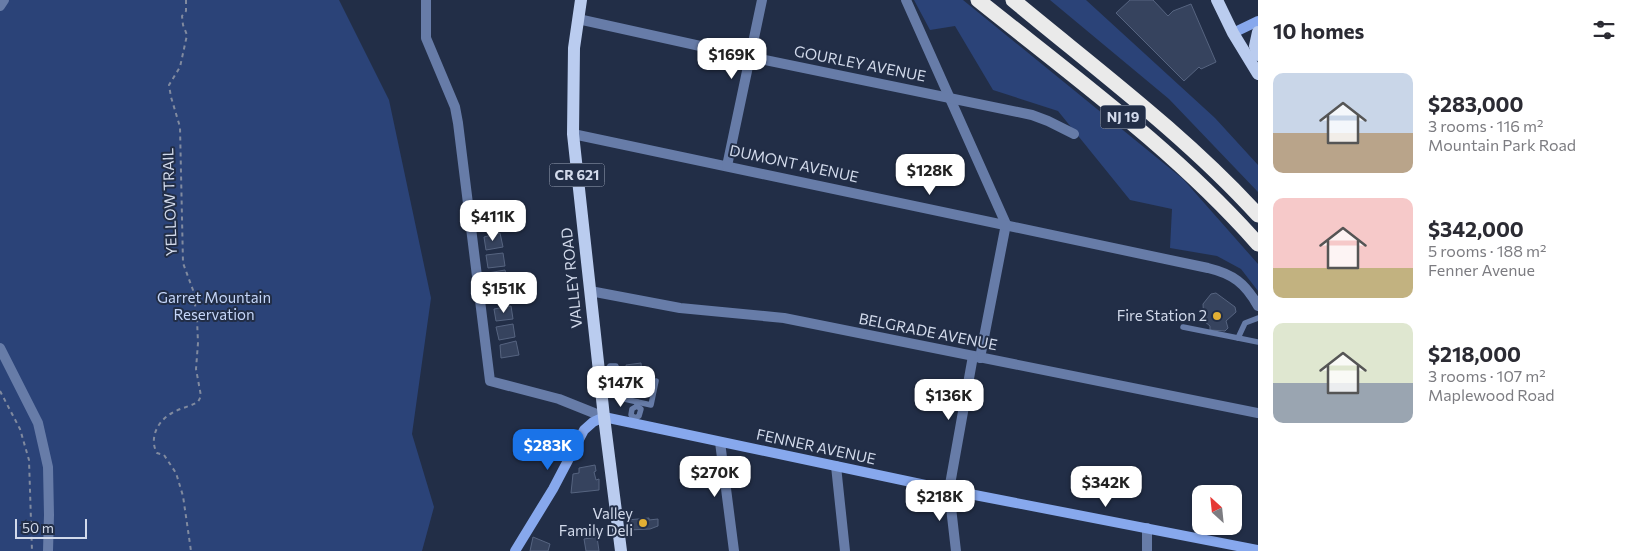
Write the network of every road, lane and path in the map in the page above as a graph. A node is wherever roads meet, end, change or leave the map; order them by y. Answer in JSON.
{"nodes":[{"id":1,"x":4,"y":0,"type":"edge"},
{"id":2,"x":186,"y":0,"type":"edge"},
{"id":3,"x":426,"y":0,"type":"edge"},
{"id":4,"x":581,"y":0,"type":"edge"},
{"id":5,"x":762,"y":0,"type":"edge"},
{"id":6,"x":906,"y":0,"type":"edge"},
{"id":7,"x":978,"y":0,"type":"edge"},
{"id":8,"x":1013,"y":0,"type":"edge"},
{"id":9,"x":1217,"y":0,"type":"edge"},
{"id":10,"x":0,"y":6,"type":"edge"},
{"id":11,"x":578,"y":19,"type":"junction"},
{"id":12,"x":1258,"y":21,"type":"edge"},
{"id":13,"x":1233,"y":32,"type":"junction"},
{"id":14,"x":1258,"y":32,"type":"edge"},
{"id":15,"x":1258,"y":54,"type":"edge"},
{"id":16,"x":750,"y":57,"type":"junction"},
{"id":17,"x":1258,"y":74,"type":"edge"},
{"id":18,"x":951,"y":97,"type":"junction"},
{"id":19,"x":573,"y":134,"type":"junction"},
{"id":20,"x":1074,"y":134,"type":"dead end"},
{"id":21,"x":727,"y":166,"type":"junction"},
{"id":22,"x":1258,"y":215,"type":"edge"},
{"id":23,"x":1006,"y":224,"type":"junction"},
{"id":24,"x":1258,"y":244,"type":"edge"},
{"id":25,"x":590,"y":291,"type":"junction"},
{"id":26,"x":1258,"y":306,"type":"edge"},
{"id":27,"x":1258,"y":318,"type":"edge"},
{"id":28,"x":1183,"y":327,"type":"dead end"},
{"id":29,"x":1238,"y":338,"type":"junction"},
{"id":30,"x":1258,"y":342,"type":"edge"},
{"id":31,"x":0,"y":348,"type":"edge"},
{"id":32,"x":977,"y":357,"type":"junction"},
{"id":33,"x":603,"y":370,"type":"junction"},
{"id":34,"x":656,"y":381,"type":"dead end"},
{"id":35,"x":0,"y":391,"type":"edge"},
{"id":36,"x":637,"y":404,"type":"junction"},
{"id":37,"x":1258,"y":413,"type":"edge"},
{"id":38,"x":604,"y":417,"type":"junction"},
{"id":39,"x":635,"y":421,"type":"junction"},
{"id":40,"x":720,"y":442,"type":"junction"},
{"id":41,"x":836,"y":466,"type":"junction"},
{"id":42,"x":949,"y":490,"type":"junction"},
{"id":43,"x":1147,"y":528,"type":"junction"},
{"id":44,"x":1258,"y":550,"type":"edge"},
{"id":45,"x":32,"y":551,"type":"edge"},
{"id":46,"x":48,"y":551,"type":"edge"},
{"id":47,"x":192,"y":551,"type":"edge"},
{"id":48,"x":515,"y":551,"type":"edge"},
{"id":49,"x":621,"y":551,"type":"edge"},
{"id":50,"x":734,"y":551,"type":"edge"},
{"id":51,"x":845,"y":551,"type":"edge"},
{"id":52,"x":956,"y":551,"type":"edge"},
{"id":53,"x":1147,"y":551,"type":"edge"}],
"edges":[{"from":1,"to":10,"type":"street"},
{"from":2,"to":47,"type":"path","name":"YELLOW TRAIL"},
{"from":3,"to":38,"type":"street","name":"FENNER AVENUE"},
{"from":4,"to":11,"type":"main road","name":"VALLEY ROAD","number":"CR 621"},
{"from":5,"to":16,"type":"street"},
{"from":6,"to":18,"type":"street"},
{"from":7,"to":24,"type":"highway","number":"NJ 19"},
{"from":8,"to":22,"type":"highway","number":"NJ 19"},
{"from":9,"to":13,"type":"main road"},
{"from":11,"to":16,"type":"street","name":"GOURLEY AVENUE"},
{"from":11,"to":19,"type":"main road","name":"VALLEY ROAD","number":"CR 621"},
{"from":12,"to":13,"type":"street"},
{"from":13,"to":17,"type":"main road"},
{"from":14,"to":15,"type":"main road"},
{"from":16,"to":18,"type":"street","name":"GOURLEY AVENUE"},
{"from":16,"to":21,"type":"street"},
{"from":18,"to":20,"type":"street","name":"GOURLEY AVENUE"},
{"from":18,"to":23,"type":"street"},
{"from":19,"to":21,"type":"street","name":"DUMONT AVENUE"},
{"from":19,"to":25,"type":"main road","name":"VALLEY ROAD","number":"CR 621"},
{"from":21,"to":23,"type":"street","name":"DUMONT AVENUE"},
{"from":23,"to":26,"type":"street","name":"DUMONT AVENUE"},
{"from":23,"to":32,"type":"street"},
{"from":25,"to":32,"type":"street","name":"BELGRADE AVENUE"},
{"from":25,"to":33,"type":"main road","name":"VALLEY ROAD","number":"CR 621"},
{"from":27,"to":29,"type":"lane"},
{"from":28,"to":29,"type":"lane"},
{"from":29,"to":30,"type":"lane"},
{"from":31,"to":46,"type":"street"},
{"from":32,"to":37,"type":"street","name":"BELGRADE AVENUE"},
{"from":32,"to":42,"type":"street"},
{"from":33,"to":36,"type":"lane"},
{"from":33,"to":38,"type":"main road","name":"VALLEY ROAD","number":"CR 621"},
{"from":34,"to":36,"type":"lane"},
{"from":35,"to":45,"type":"path"},
{"from":36,"to":39,"type":"lane"},
{"from":38,"to":39,"type":"street","name":"FENNER AVENUE"},
{"from":38,"to":48,"type":"street"},
{"from":38,"to":49,"type":"main road","name":"VALLEY ROAD","number":"CR 621"},
{"from":39,"to":40,"type":"street","name":"FENNER AVENUE"},
{"from":40,"to":41,"type":"street","name":"FENNER AVENUE"},
{"from":40,"to":50,"type":"street"},
{"from":41,"to":42,"type":"street","name":"FENNER AVENUE"},
{"from":41,"to":51,"type":"street"},
{"from":42,"to":43,"type":"street","name":"FENNER AVENUE"},
{"from":42,"to":52,"type":"street"},
{"from":43,"to":44,"type":"street","name":"FENNER AVENUE"},
{"from":43,"to":53,"type":"street"}]}
